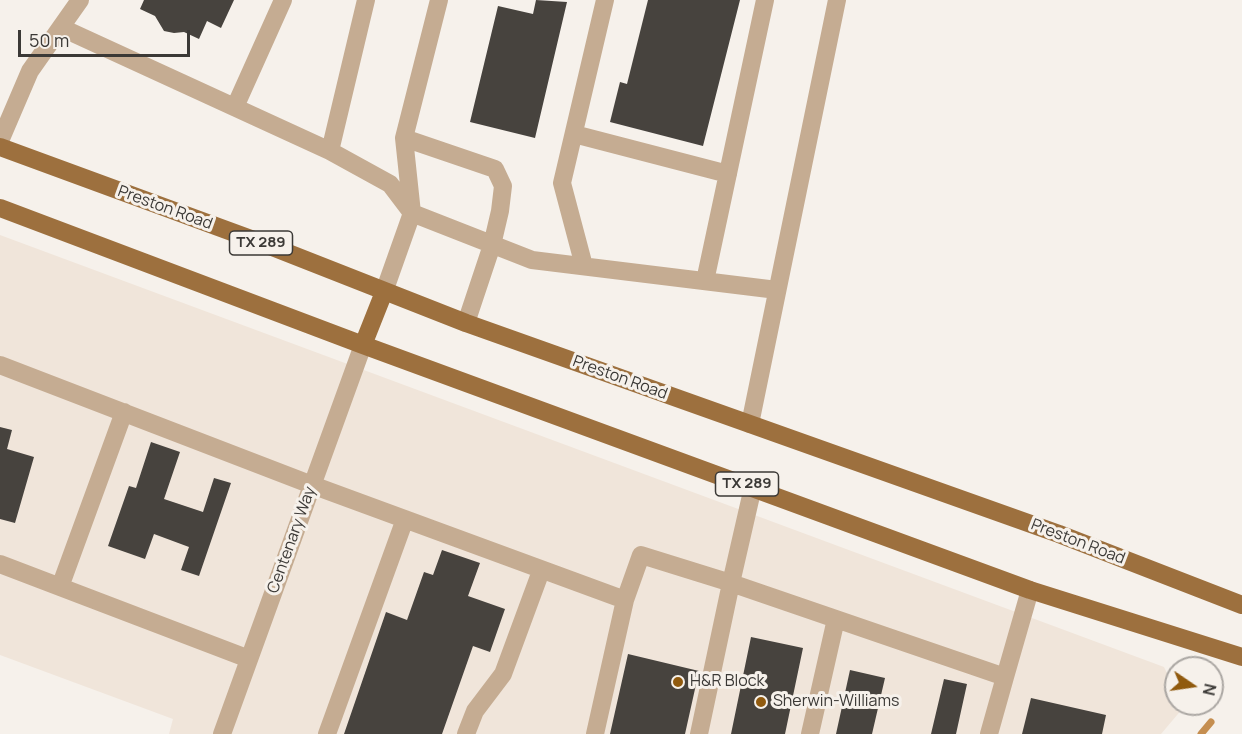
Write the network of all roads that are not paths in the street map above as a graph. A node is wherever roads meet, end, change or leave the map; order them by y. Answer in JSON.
{"nodes":[{"id":1,"x":80,"y":0,"type":"edge"},
{"id":2,"x":283,"y":0,"type":"edge"},
{"id":3,"x":366,"y":0,"type":"edge"},
{"id":4,"x":439,"y":0,"type":"edge"},
{"id":5,"x":605,"y":0,"type":"edge"},
{"id":6,"x":765,"y":0,"type":"edge"},
{"id":7,"x":837,"y":0,"type":"edge"},
{"id":8,"x":62,"y":28,"type":"junction"},
{"id":9,"x":235,"y":107,"type":"junction"},
{"id":10,"x":573,"y":134,"type":"junction"},
{"id":11,"x":404,"y":138,"type":"junction"},
{"id":12,"x":0,"y":141,"type":"edge"},
{"id":13,"x":0,"y":147,"type":"edge"},
{"id":14,"x":330,"y":151,"type":"junction"},
{"id":15,"x":728,"y":174,"type":"junction"},
{"id":16,"x":0,"y":208,"type":"edge"},
{"id":17,"x":412,"y":213,"type":"junction"},
{"id":18,"x":492,"y":245,"type":"junction"},
{"id":19,"x":584,"y":266,"type":"junction"},
{"id":20,"x":705,"y":281,"type":"junction"},
{"id":21,"x":777,"y":290,"type":"junction"},
{"id":22,"x":384,"y":292,"type":"junction"},
{"id":23,"x":466,"y":323,"type":"junction"},
{"id":24,"x":363,"y":345,"type":"junction"},
{"id":25,"x":0,"y":365,"type":"edge"},
{"id":26,"x":124,"y":412,"type":"junction"},
{"id":27,"x":750,"y":424,"type":"junction"},
{"id":28,"x":312,"y":485,"type":"junction"},
{"id":29,"x":753,"y":487,"type":"junction"},
{"id":30,"x":405,"y":519,"type":"junction"},
{"id":31,"x":0,"y":564,"type":"edge"},
{"id":32,"x":541,"y":571,"type":"junction"},
{"id":33,"x":732,"y":583,"type":"junction"},
{"id":34,"x":60,"y":587,"type":"junction"},
{"id":35,"x":1030,"y":590,"type":"junction"},
{"id":36,"x":625,"y":600,"type":"junction"},
{"id":37,"x":1242,"y":605,"type":"edge"},
{"id":38,"x":836,"y":619,"type":"junction"},
{"id":39,"x":1242,"y":657,"type":"edge"},
{"id":40,"x":249,"y":659,"type":"junction"},
{"id":41,"x":1005,"y":677,"type":"junction"},
{"id":42,"x":222,"y":734,"type":"edge"},
{"id":43,"x":327,"y":734,"type":"edge"},
{"id":44,"x":466,"y":734,"type":"edge"},
{"id":45,"x":596,"y":734,"type":"edge"},
{"id":46,"x":699,"y":734,"type":"edge"},
{"id":47,"x":810,"y":734,"type":"edge"},
{"id":48,"x":989,"y":734,"type":"edge"}],
"edges":[{"from":1,"to":8,"type":"street"},
{"from":2,"to":9,"type":"street"},
{"from":3,"to":14,"type":"street"},
{"from":4,"to":11,"type":"street"},
{"from":5,"to":10,"type":"street"},
{"from":6,"to":15,"type":"street"},
{"from":7,"to":21,"type":"street"},
{"from":8,"to":9,"type":"street"},
{"from":8,"to":12,"type":"street"},
{"from":9,"to":14,"type":"street"},
{"from":10,"to":15,"type":"street"},
{"from":10,"to":19,"type":"street"},
{"from":11,"to":17,"type":"street"},
{"from":11,"to":18,"type":"street"},
{"from":13,"to":22,"type":"main road","name":"Preston Road","number":"TX 289"},
{"from":14,"to":17,"type":"street"},
{"from":15,"to":20,"type":"street"},
{"from":16,"to":24,"type":"main road","number":"TX 289"},
{"from":17,"to":18,"type":"street"},
{"from":17,"to":22,"type":"street"},
{"from":18,"to":19,"type":"street"},
{"from":18,"to":23,"type":"street"},
{"from":19,"to":20,"type":"street"},
{"from":20,"to":21,"type":"street"},
{"from":21,"to":27,"type":"street"},
{"from":22,"to":23,"type":"main road","name":"Preston Road","number":"TX 289"},
{"from":22,"to":24,"type":"main road"},
{"from":23,"to":27,"type":"main road","name":"Preston Road","number":"TX 289"},
{"from":24,"to":28,"type":"street","name":"Centenary Way"},
{"from":24,"to":29,"type":"main road","number":"TX 289"},
{"from":25,"to":26,"type":"street"},
{"from":26,"to":28,"type":"street"},
{"from":26,"to":34,"type":"street"},
{"from":27,"to":37,"type":"main road","name":"Preston Road","number":"TX 289"},
{"from":28,"to":30,"type":"street"},
{"from":28,"to":40,"type":"street","name":"Centenary Way"},
{"from":29,"to":33,"type":"street"},
{"from":29,"to":35,"type":"main road","number":"TX 289"},
{"from":30,"to":32,"type":"street"},
{"from":30,"to":43,"type":"street"},
{"from":31,"to":34,"type":"street"},
{"from":32,"to":36,"type":"street"},
{"from":32,"to":44,"type":"street"},
{"from":33,"to":36,"type":"street"},
{"from":33,"to":38,"type":"street"},
{"from":33,"to":46,"type":"street"},
{"from":34,"to":40,"type":"street"},
{"from":35,"to":39,"type":"main road","number":"TX 289"},
{"from":35,"to":41,"type":"street"},
{"from":36,"to":45,"type":"street"},
{"from":38,"to":41,"type":"street"},
{"from":38,"to":47,"type":"street"},
{"from":40,"to":42,"type":"street","name":"Centenary Way"},
{"from":41,"to":48,"type":"street"}]}
